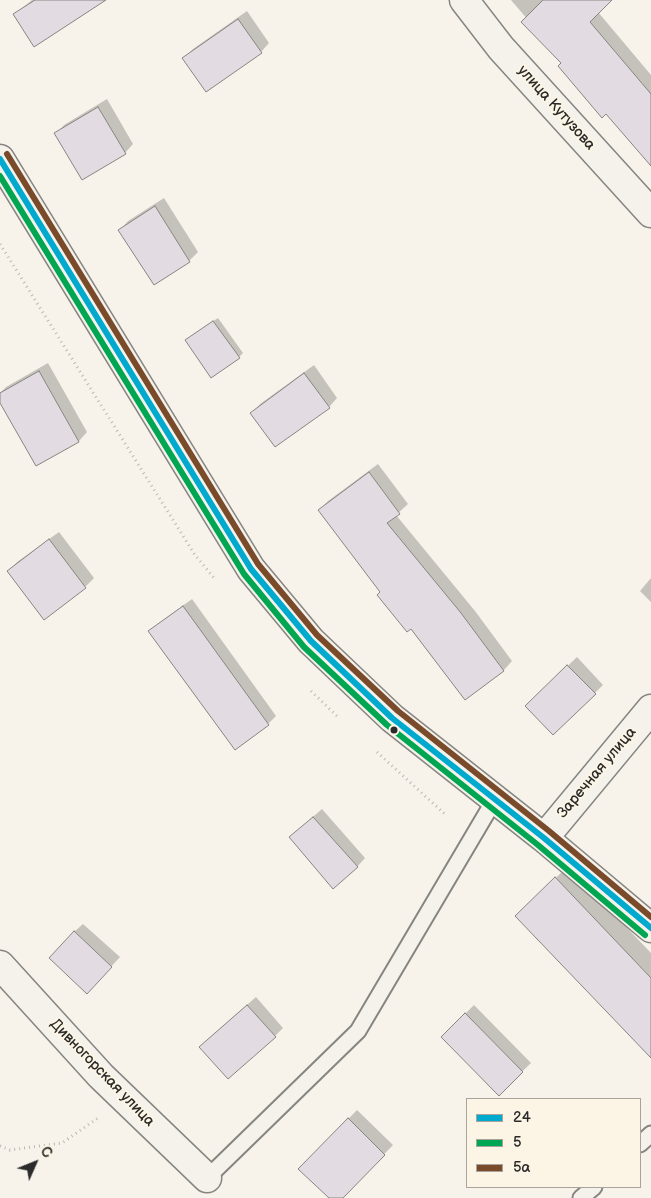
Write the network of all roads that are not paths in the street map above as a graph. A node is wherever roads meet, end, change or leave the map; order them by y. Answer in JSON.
{"nodes":[{"id":1,"x":464,"y":0,"type":"edge"},
{"id":2,"x":1,"y":164,"type":"edge"},
{"id":3,"x":651,"y":213,"type":"edge"},
{"id":4,"x":651,"y":709,"type":"edge"},
{"id":5,"x":495,"y":799,"type":"junction"},
{"id":6,"x":544,"y":838,"type":"junction"},
{"id":7,"x":651,"y":928,"type":"edge"},
{"id":8,"x":0,"y":965,"type":"edge"},
{"id":9,"x":651,"y":1134,"type":"edge"},
{"id":10,"x":641,"y":1143,"type":"edge"},
{"id":11,"x":206,"y":1178,"type":"joint"},
{"id":12,"x":593,"y":1188,"type":"edge"},
{"id":13,"x":582,"y":1198,"type":"edge"}],
"edges":[{"from":1,"to":3,"type":"street","name":"улица Кутузова"},
{"from":2,"to":5,"type":"street"},
{"from":4,"to":6,"type":"street","name":"Заречная улица"},
{"from":5,"to":6,"type":"street"},
{"from":5,"to":11,"type":"lane"},
{"from":6,"to":7,"type":"street"},
{"from":8,"to":11,"type":"street","name":"Дивногорская улица"},
{"from":9,"to":10,"type":"lane"},
{"from":12,"to":13,"type":"lane"}]}
